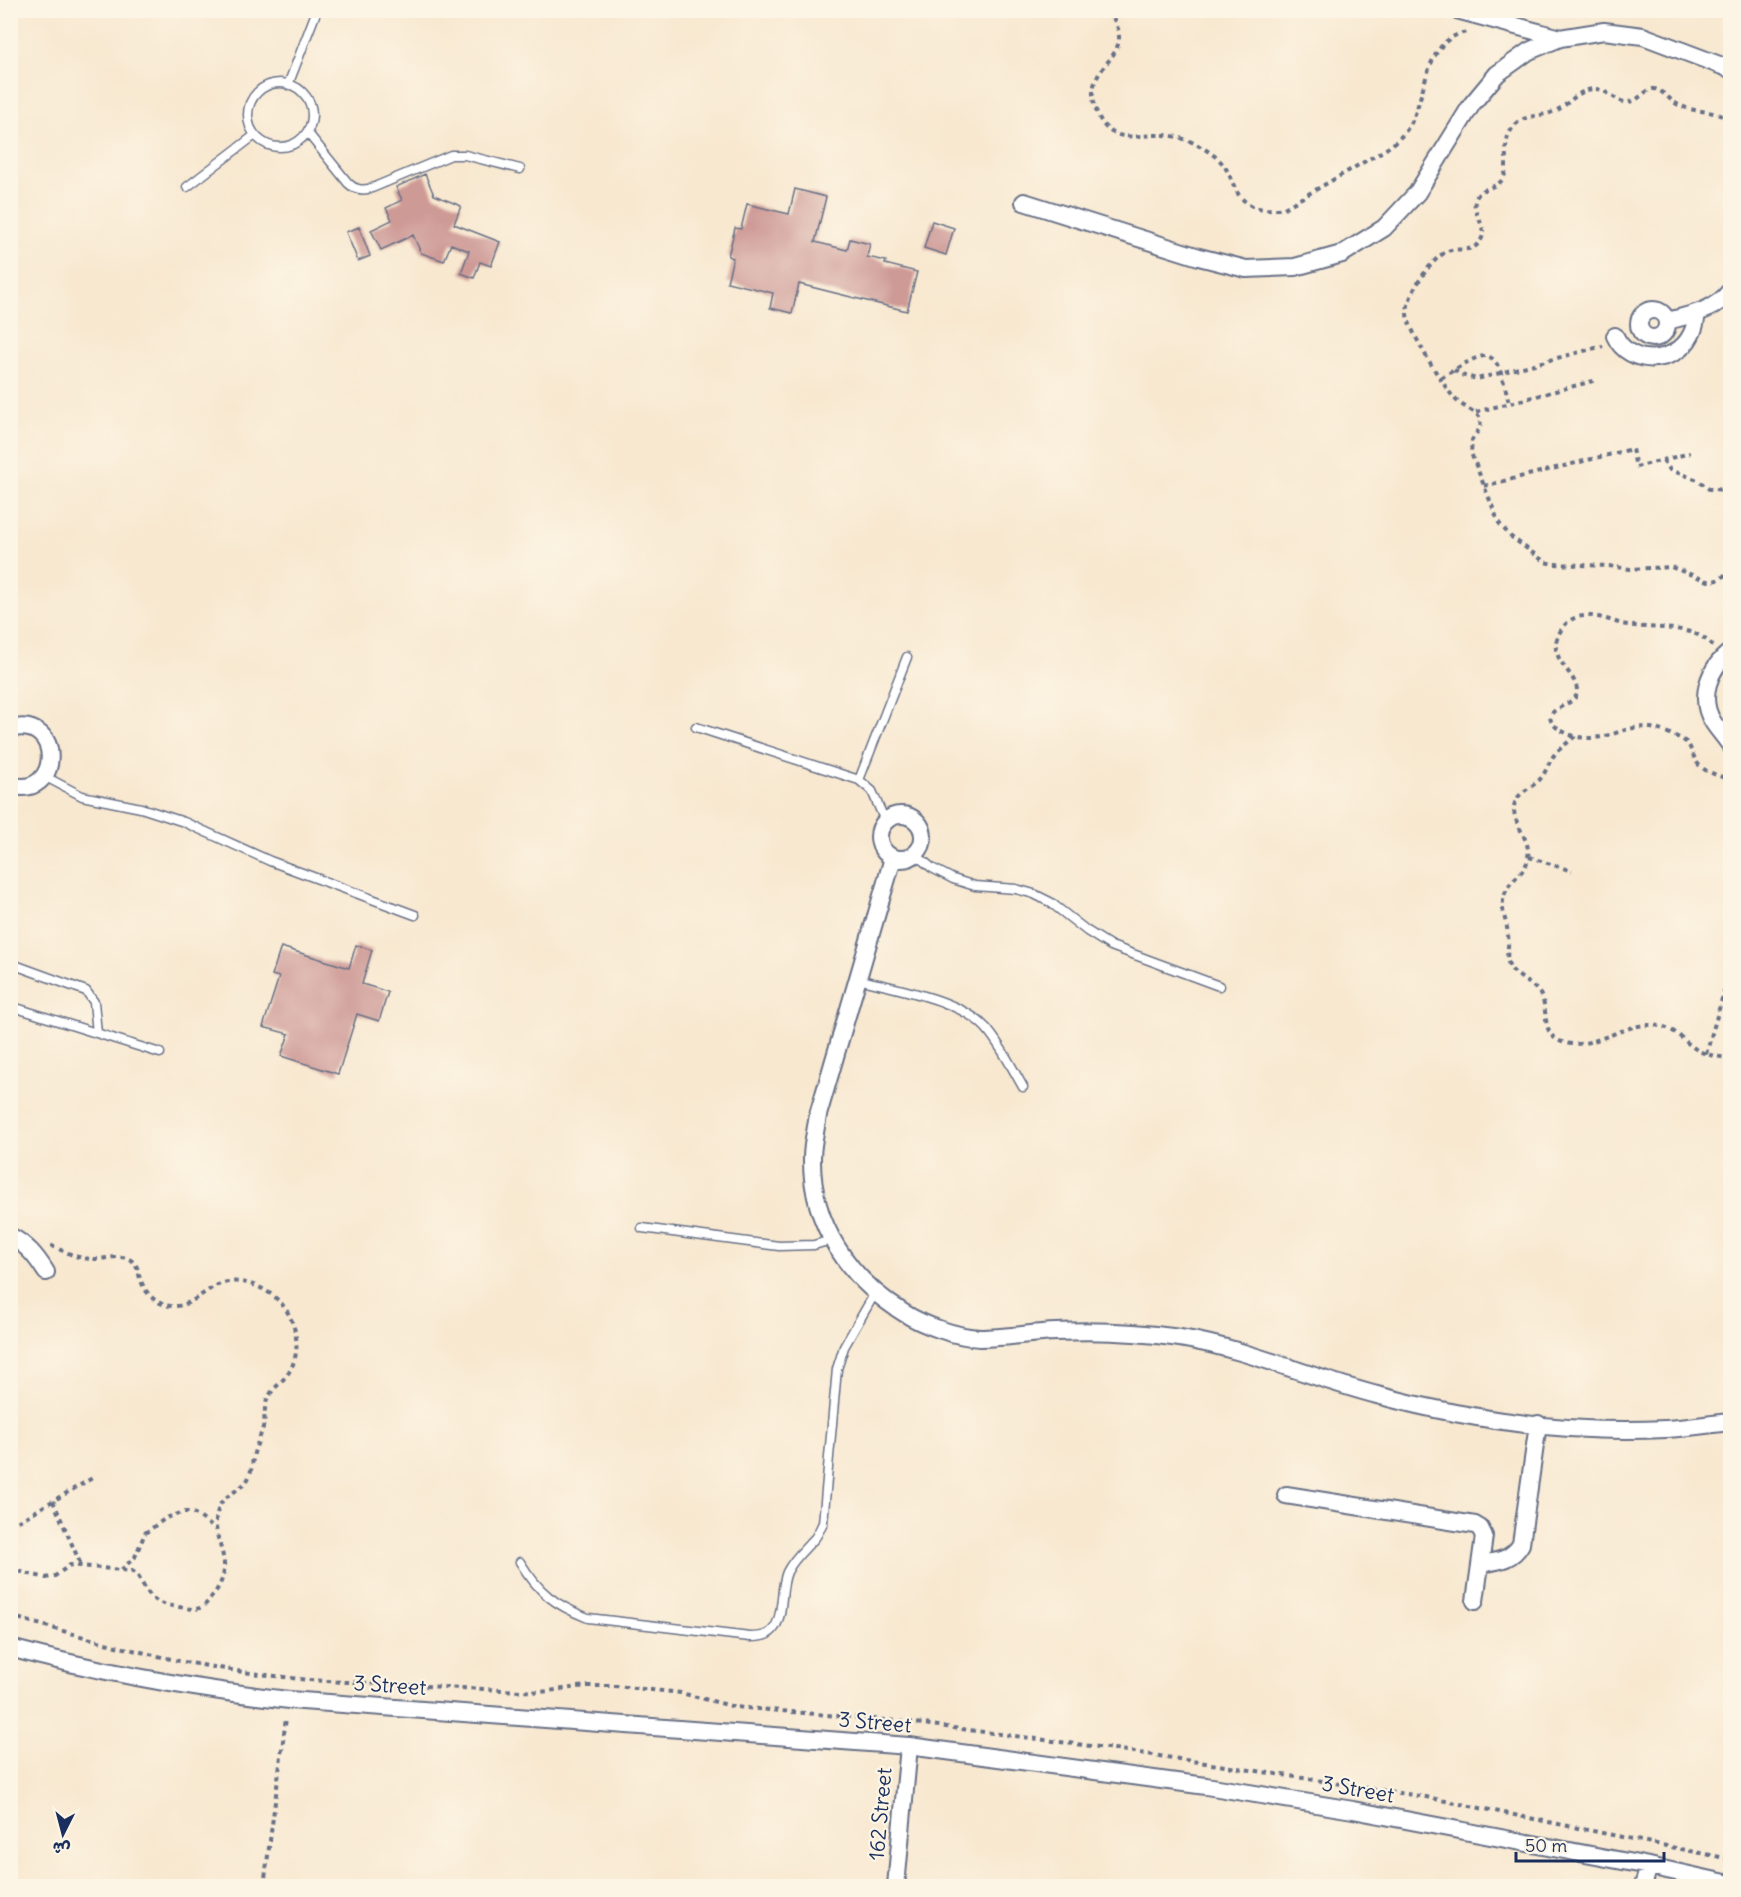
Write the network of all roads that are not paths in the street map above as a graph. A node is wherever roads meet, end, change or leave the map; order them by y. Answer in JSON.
{"nodes":[{"id":1,"x":316,"y":10,"type":"edge"},
{"id":2,"x":1458,"y":10,"type":"edge"},
{"id":3,"x":1560,"y":38,"type":"junction"},
{"id":4,"x":1731,"y":69,"type":"edge"},
{"id":5,"x":288,"y":85,"type":"junction"},
{"id":6,"x":307,"y":132,"type":"junction"},
{"id":7,"x":255,"y":135,"type":"junction"},
{"id":8,"x":520,"y":169,"type":"dead end"},
{"id":9,"x":187,"y":187,"type":"dead end"},
{"id":10,"x":1024,"y":202,"type":"dead end"},
{"id":11,"x":1731,"y":291,"type":"edge"},
{"id":12,"x":1696,"y":313,"type":"junction"},
{"id":13,"x":1728,"y":654,"type":"edge"},
{"id":14,"x":907,"y":657,"type":"dead end"},
{"id":15,"x":11,"y":724,"type":"edge"},
{"id":16,"x":696,"y":726,"type":"dead end"},
{"id":17,"x":1731,"y":744,"type":"edge"},
{"id":18,"x":44,"y":776,"type":"junction"},
{"id":19,"x":859,"y":780,"type":"junction"},
{"id":20,"x":12,"y":790,"type":"edge"},
{"id":21,"x":885,"y":822,"type":"junction"},
{"id":22,"x":915,"y":854,"type":"junction"},
{"id":23,"x":893,"y":858,"type":"junction"},
{"id":24,"x":415,"y":915,"type":"dead end"},
{"id":25,"x":12,"y":964,"type":"dead end"},
{"id":26,"x":858,"y":979,"type":"junction"},
{"id":27,"x":1219,"y":986,"type":"dead end"},
{"id":28,"x":10,"y":1006,"type":"edge"},
{"id":29,"x":97,"y":1033,"type":"junction"},
{"id":30,"x":160,"y":1053,"type":"dead end"},
{"id":31,"x":1023,"y":1087,"type":"dead end"},
{"id":32,"x":642,"y":1228,"type":"dead end"},
{"id":33,"x":16,"y":1239,"type":"edge"},
{"id":34,"x":831,"y":1240,"type":"junction"},
{"id":35,"x":46,"y":1272,"type":"dead end"},
{"id":36,"x":875,"y":1293,"type":"junction"},
{"id":37,"x":1731,"y":1422,"type":"edge"},
{"id":38,"x":1538,"y":1424,"type":"junction"},
{"id":39,"x":1286,"y":1495,"type":"dead end"},
{"id":40,"x":520,"y":1562,"type":"dead end"},
{"id":41,"x":1480,"y":1564,"type":"junction"},
{"id":42,"x":1475,"y":1600,"type":"dead end"},
{"id":43,"x":10,"y":1648,"type":"edge"},
{"id":44,"x":909,"y":1746,"type":"junction"},
{"id":45,"x":1649,"y":1866,"type":"junction"},
{"id":46,"x":1731,"y":1884,"type":"edge"},
{"id":47,"x":896,"y":1887,"type":"edge"},
{"id":48,"x":1643,"y":1887,"type":"edge"}],
"edges":[{"from":1,"to":5,"type":"lane"},
{"from":2,"to":3,"type":"street"},
{"from":3,"to":4,"type":"street"},
{"from":3,"to":10,"type":"street"},
{"from":5,"to":6,"type":"lane"},
{"from":5,"to":7,"type":"lane"},
{"from":6,"to":7,"type":"lane"},
{"from":6,"to":8,"type":"lane"},
{"from":7,"to":9,"type":"lane"},
{"from":11,"to":12,"type":"street"},
{"from":12,"to":12,"type":"street"},
{"from":13,"to":17,"type":"street"},
{"from":14,"to":19,"type":"lane"},
{"from":15,"to":18,"type":"street"},
{"from":16,"to":19,"type":"lane"},
{"from":18,"to":20,"type":"street"},
{"from":18,"to":24,"type":"lane"},
{"from":19,"to":21,"type":"lane"},
{"from":21,"to":22,"type":"street"},
{"from":21,"to":23,"type":"street"},
{"from":22,"to":23,"type":"street"},
{"from":22,"to":27,"type":"lane"},
{"from":23,"to":26,"type":"street"},
{"from":25,"to":29,"type":"lane"},
{"from":26,"to":31,"type":"lane"},
{"from":26,"to":34,"type":"street"},
{"from":28,"to":29,"type":"lane"},
{"from":29,"to":30,"type":"lane"},
{"from":32,"to":34,"type":"lane"},
{"from":33,"to":35,"type":"street"},
{"from":34,"to":36,"type":"street"},
{"from":36,"to":38,"type":"street"},
{"from":36,"to":40,"type":"lane"},
{"from":37,"to":38,"type":"street"},
{"from":38,"to":41,"type":"street"},
{"from":39,"to":41,"type":"street"},
{"from":41,"to":42,"type":"street"},
{"from":43,"to":44,"type":"street","name":"3 Street"},
{"from":44,"to":45,"type":"street","name":"3 Street"},
{"from":44,"to":47,"type":"street","name":"162 Street"},
{"from":45,"to":46,"type":"street","name":"3 Street"},
{"from":45,"to":48,"type":"street"}]}
